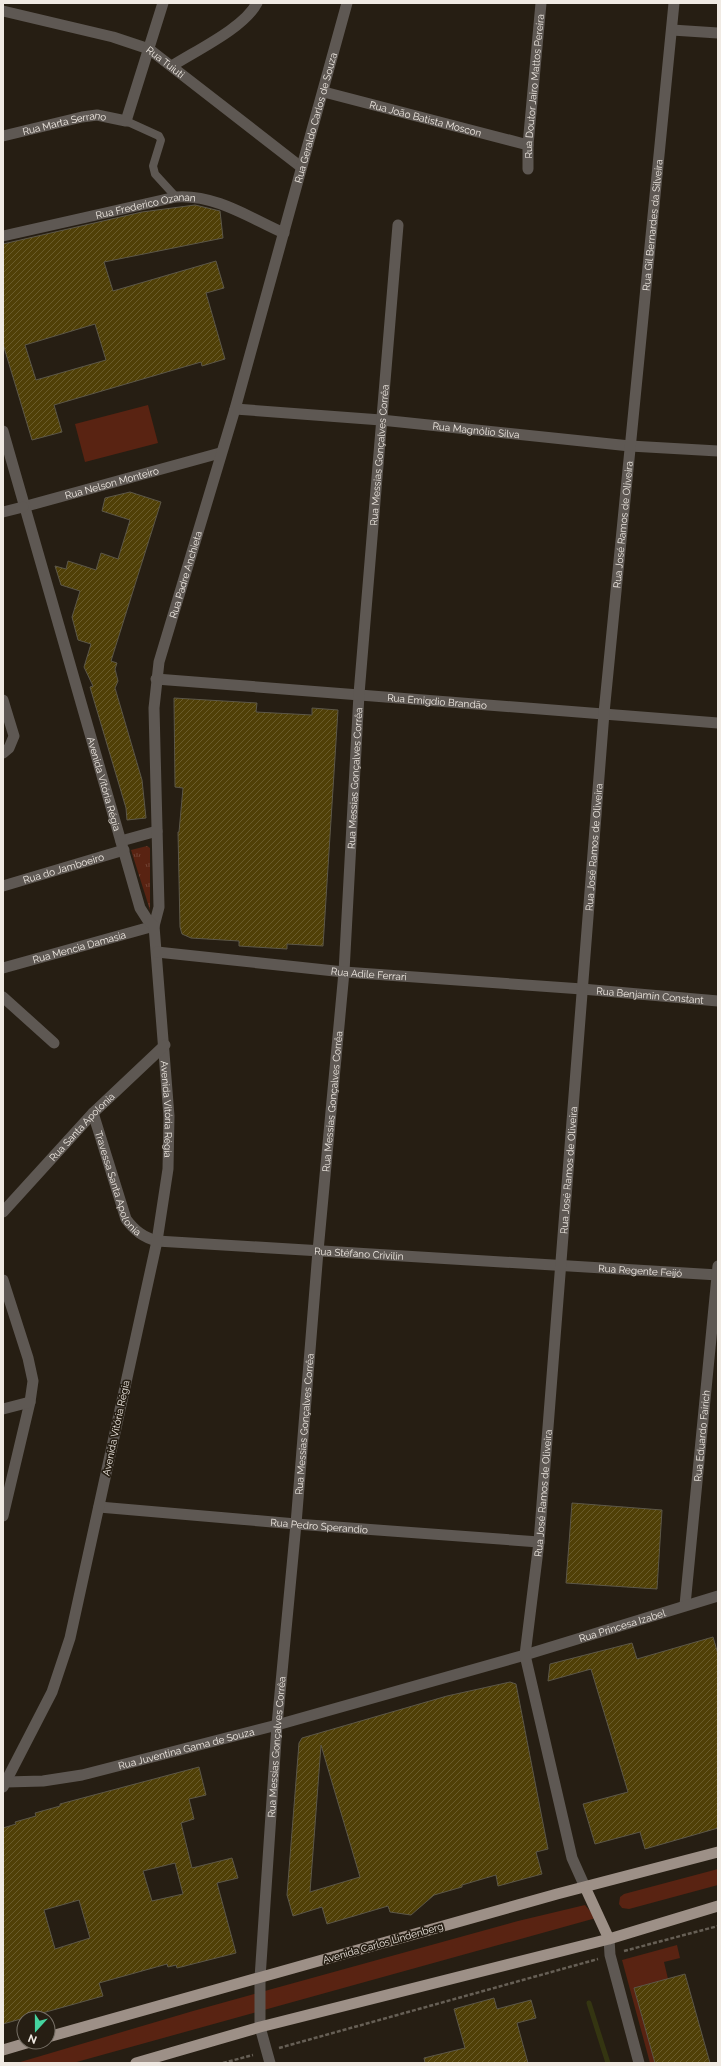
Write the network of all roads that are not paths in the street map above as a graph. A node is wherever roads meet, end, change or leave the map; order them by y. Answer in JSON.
{"nodes":[{"id":1,"x":163,"y":3,"type":"edge"},
{"id":2,"x":257,"y":3,"type":"edge"},
{"id":3,"x":348,"y":3,"type":"edge"},
{"id":4,"x":541,"y":3,"type":"edge"},
{"id":5,"x":674,"y":3,"type":"edge"},
{"id":6,"x":3,"y":11,"type":"edge"},
{"id":7,"x":672,"y":30,"type":"junction"},
{"id":8,"x":718,"y":33,"type":"edge"},
{"id":9,"x":149,"y":48,"type":"junction"},
{"id":10,"x":172,"y":66,"type":"junction"},
{"id":11,"x":324,"y":92,"type":"junction"},
{"id":12,"x":126,"y":121,"type":"junction"},
{"id":13,"x":3,"y":136,"type":"edge"},
{"id":14,"x":528,"y":145,"type":"junction"},
{"id":15,"x":301,"y":167,"type":"junction"},
{"id":16,"x":528,"y":169,"type":"dead end"},
{"id":17,"x":176,"y":197,"type":"junction"},
{"id":18,"x":398,"y":225,"type":"dead end"},
{"id":19,"x":284,"y":233,"type":"junction"},
{"id":20,"x":3,"y":236,"type":"edge"},
{"id":21,"x":234,"y":409,"type":"junction"},
{"id":22,"x":381,"y":420,"type":"junction"},
{"id":23,"x":3,"y":431,"type":"edge"},
{"id":24,"x":630,"y":446,"type":"junction"},
{"id":25,"x":718,"y":451,"type":"edge"},
{"id":26,"x":220,"y":454,"type":"junction"},
{"id":27,"x":23,"y":507,"type":"junction"},
{"id":28,"x":3,"y":512,"type":"edge"},
{"id":29,"x":156,"y":679,"type":"junction"},
{"id":30,"x":359,"y":694,"type":"junction"},
{"id":31,"x":3,"y":700,"type":"edge"},
{"id":32,"x":604,"y":713,"type":"junction"},
{"id":33,"x":718,"y":723,"type":"edge"},
{"id":34,"x":3,"y":753,"type":"edge"},
{"id":35,"x":157,"y":831,"type":"junction"},
{"id":36,"x":122,"y":845,"type":"junction"},
{"id":37,"x":3,"y":886,"type":"edge"},
{"id":38,"x":154,"y":926,"type":"junction"},
{"id":39,"x":157,"y":952,"type":"junction"},
{"id":40,"x":3,"y":968,"type":"edge"},
{"id":41,"x":344,"y":972,"type":"junction"},
{"id":42,"x":582,"y":989,"type":"junction"},
{"id":43,"x":3,"y":997,"type":"edge"},
{"id":44,"x":718,"y":1001,"type":"edge"},
{"id":45,"x":54,"y":1043,"type":"dead end"},
{"id":46,"x":165,"y":1045,"type":"junction"},
{"id":47,"x":93,"y":1113,"type":"junction"},
{"id":48,"x":3,"y":1212,"type":"edge"},
{"id":49,"x":157,"y":1241,"type":"junction"},
{"id":50,"x":318,"y":1251,"type":"junction"},
{"id":51,"x":562,"y":1264,"type":"junction"},
{"id":52,"x":718,"y":1272,"type":"edge"},
{"id":53,"x":3,"y":1280,"type":"edge"},
{"id":54,"x":30,"y":1402,"type":"junction"},
{"id":55,"x":3,"y":1409,"type":"edge"},
{"id":56,"x":99,"y":1507,"type":"junction"},
{"id":57,"x":3,"y":1516,"type":"edge"},
{"id":58,"x":296,"y":1524,"type":"junction"},
{"id":59,"x":539,"y":1542,"type":"junction"},
{"id":60,"x":718,"y":1596,"type":"edge"},
{"id":61,"x":685,"y":1605,"type":"junction"},
{"id":62,"x":525,"y":1655,"type":"junction"},
{"id":63,"x":277,"y":1725,"type":"junction"},
{"id":64,"x":5,"y":1784,"type":"edge"},
{"id":65,"x":718,"y":1852,"type":"edge"},
{"id":66,"x":585,"y":1887,"type":"junction"},
{"id":67,"x":718,"y":1906,"type":"edge"},
{"id":68,"x":609,"y":1939,"type":"junction"},
{"id":69,"x":260,"y":1978,"type":"junction"},
{"id":70,"x":260,"y":2027,"type":"junction"},
{"id":71,"x":56,"y":2035,"type":"edge"},
{"id":72,"x":16,"y":2046,"type":"edge"},
{"id":73,"x":3,"y":2050,"type":"edge"},
{"id":74,"x":136,"y":2063,"type":"edge"},
{"id":75,"x":270,"y":2063,"type":"edge"},
{"id":76,"x":638,"y":2063,"type":"edge"}],
"edges":[{"from":1,"to":9,"type":"street"},
{"from":2,"to":10,"type":"street"},
{"from":3,"to":11,"type":"street","name":"Rua Geraldo Carlos de Souza"},
{"from":4,"to":14,"type":"street","name":"Rua Doutor Jairo Mattos Pereira"},
{"from":5,"to":7,"type":"street","name":"Rua Gil Bernardes da Silveira"},
{"from":6,"to":9,"type":"street","name":"Rua Tuiuti"},
{"from":7,"to":8,"type":"street"},
{"from":7,"to":24,"type":"street","name":"Rua Gil Bernardes da Silveira"},
{"from":9,"to":10,"type":"street","name":"Rua Tuiuti"},
{"from":9,"to":12,"type":"street"},
{"from":10,"to":15,"type":"street","name":"Rua Tuiuti"},
{"from":11,"to":14,"type":"street","name":"Rua João Batista Moscon"},
{"from":11,"to":15,"type":"street","name":"Rua Geraldo Carlos de Souza"},
{"from":12,"to":13,"type":"street","name":"Rua Marta Serrano"},
{"from":12,"to":17,"type":"lane"},
{"from":14,"to":16,"type":"street","name":"Rua Doutor Jairo Mattos Pereira"},
{"from":15,"to":19,"type":"street","name":"Rua Geraldo Carlos de Souza"},
{"from":17,"to":19,"type":"street","name":"Rua Frederico Ozanan"},
{"from":17,"to":20,"type":"street","name":"Rua Frederico Ozanan"},
{"from":18,"to":22,"type":"street","name":"Rua Messias Gonçalves Corrêa"},
{"from":19,"to":21,"type":"street","name":"Rua Padre Anchieta"},
{"from":21,"to":22,"type":"street","name":"Rua Magnólio Silva"},
{"from":21,"to":26,"type":"street","name":"Rua Padre Anchieta"},
{"from":22,"to":24,"type":"street","name":"Rua Magnólio Silva"},
{"from":22,"to":30,"type":"street","name":"Rua Messias Gonçalves Corrêa"},
{"from":23,"to":27,"type":"street","name":"Avenida Vitória Régia"},
{"from":24,"to":25,"type":"street","name":"Rua Magnólio Silva"},
{"from":24,"to":32,"type":"street","name":"Rua José Ramos de Oliveira"},
{"from":26,"to":27,"type":"street","name":"Rua Nelson Monteiro"},
{"from":26,"to":29,"type":"street","name":"Rua Padre Anchieta"},
{"from":27,"to":28,"type":"street","name":"Rua Nelson Monteiro"},
{"from":27,"to":36,"type":"street","name":"Avenida Vitória Régia"},
{"from":29,"to":30,"type":"street","name":"Rua Emigdio Brandão"},
{"from":29,"to":35,"type":"street","name":"Rua Padre Anchieta"},
{"from":30,"to":32,"type":"street","name":"Rua Emigdio Brandão"},
{"from":30,"to":41,"type":"street","name":"Rua Messias Gonçalves Corrêa"},
{"from":31,"to":34,"type":"street"},
{"from":32,"to":33,"type":"street","name":"Rua Emigdio Brandão"},
{"from":32,"to":42,"type":"street","name":"Rua José Ramos de Oliveira"},
{"from":35,"to":36,"type":"street","name":"Rua do Jamboeiro"},
{"from":35,"to":38,"type":"street","name":"Rua Padre Anchieta"},
{"from":36,"to":37,"type":"street","name":"Rua do Jamboeiro"},
{"from":36,"to":38,"type":"street","name":"Avenida Vitória Régia"},
{"from":38,"to":39,"type":"street","name":"Avenida Vitória Régia"},
{"from":38,"to":40,"type":"street","name":"Rua Mencia Damasia"},
{"from":39,"to":41,"type":"street","name":"Rua Adile Ferrari"},
{"from":39,"to":46,"type":"street","name":"Avenida Vitória Régia"},
{"from":41,"to":42,"type":"street","name":"Rua Adile Ferrari"},
{"from":41,"to":50,"type":"street","name":"Rua Messias Gonçalves Corrêa"},
{"from":42,"to":44,"type":"street","name":"Rua Benjamin Constant"},
{"from":42,"to":51,"type":"street","name":"Rua José Ramos de Oliveira"},
{"from":43,"to":45,"type":"street"},
{"from":46,"to":47,"type":"street","name":"Rua Santa Apolonia"},
{"from":46,"to":49,"type":"street","name":"Avenida Vitória Régia"},
{"from":47,"to":48,"type":"street","name":"Rua Santa Apolonia"},
{"from":47,"to":49,"type":"street","name":"Travessa Santa Apolonia"},
{"from":49,"to":50,"type":"street","name":"Rua Stéfano Crivilin"},
{"from":49,"to":56,"type":"street","name":"Avenida Vitória Régia"},
{"from":50,"to":51,"type":"street","name":"Rua Stéfano Crivilin"},
{"from":50,"to":58,"type":"street","name":"Rua Messias Gonçalves Corrêa"},
{"from":51,"to":52,"type":"street","name":"Rua Regente Feijó"},
{"from":51,"to":59,"type":"street","name":"Rua José Ramos de Oliveira"},
{"from":52,"to":61,"type":"street","name":"Rua Eduardo Fairich"},
{"from":53,"to":54,"type":"street"},
{"from":54,"to":55,"type":"street"},
{"from":54,"to":57,"type":"street"},
{"from":56,"to":58,"type":"street","name":"Rua Pedro Sperandio"},
{"from":56,"to":64,"type":"street","name":"Avenida Vitória Régia"},
{"from":58,"to":59,"type":"street","name":"Rua Pedro Sperandio"},
{"from":58,"to":63,"type":"street","name":"Rua Messias Gonçalves Corrêa"},
{"from":59,"to":62,"type":"street","name":"Rua José Ramos de Oliveira"},
{"from":60,"to":61,"type":"street","name":"Rua Princesa Izabel"},
{"from":61,"to":62,"type":"street","name":"Rua Princesa Izabel"},
{"from":62,"to":63,"type":"street","name":"Rua Juventina Gama de Souza"},
{"from":62,"to":66,"type":"street","name":"Rua José Ramos de Oliveira"},
{"from":63,"to":64,"type":"street","name":"Rua Juventina Gama de Souza"},
{"from":63,"to":69,"type":"street","name":"Rua Messias Gonçalves Corrêa"},
{"from":65,"to":66,"type":"main road","name":"Avenida Carlos Lindenberg"},
{"from":66,"to":68,"type":"main road"},
{"from":66,"to":69,"type":"main road","name":"Avenida Carlos Lindenberg"},
{"from":67,"to":68,"type":"main road"},
{"from":68,"to":70,"type":"main road"},
{"from":68,"to":76,"type":"street"},
{"from":69,"to":70,"type":"street","name":"Rua Messias Gonçalves Corrêa"},
{"from":69,"to":71,"type":"main road","name":"Avenida Carlos Lindenberg"},
{"from":70,"to":74,"type":"main road"},
{"from":70,"to":75,"type":"street","name":"Rua Messias Gonçalves Corrêa"},
{"from":72,"to":73,"type":"main road"}]}
